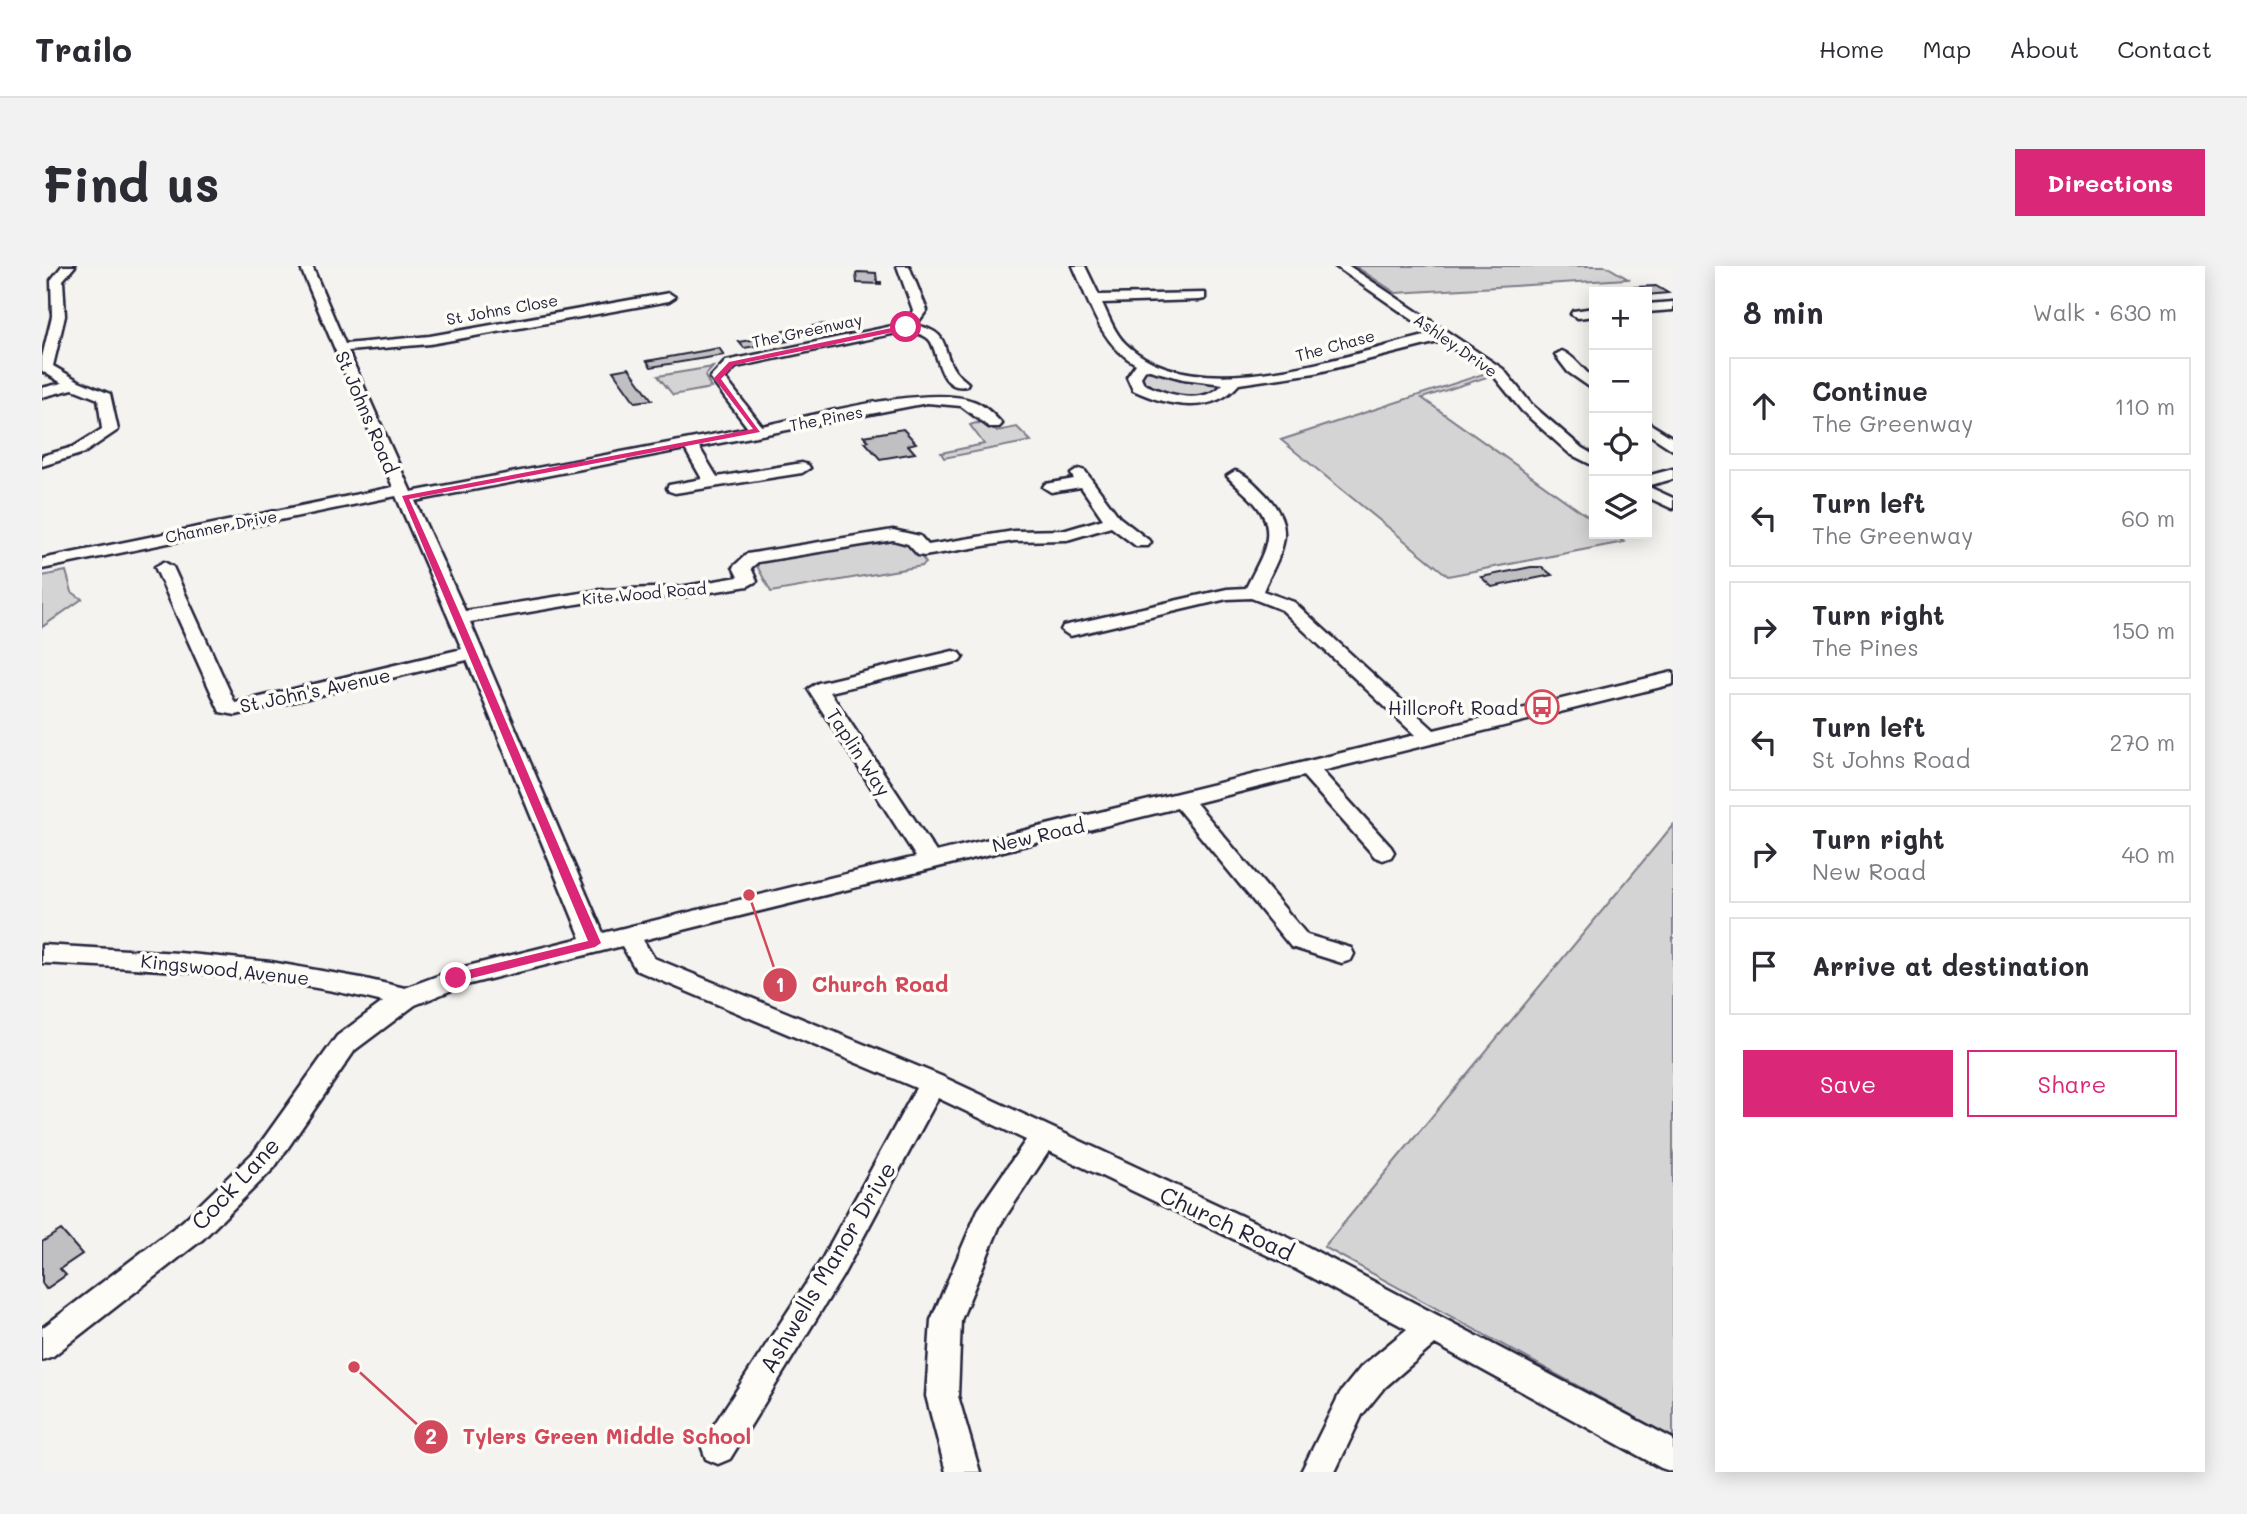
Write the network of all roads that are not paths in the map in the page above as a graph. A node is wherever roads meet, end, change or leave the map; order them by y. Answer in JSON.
{"nodes":[{"id":1,"x":69,"y":266,"type":"edge"},
{"id":2,"x":306,"y":266,"type":"edge"},
{"id":3,"x":903,"y":266,"type":"edge"},
{"id":4,"x":1079,"y":266,"type":"edge"},
{"id":5,"x":1341,"y":266,"type":"edge"},
{"id":6,"x":1200,"y":296,"type":"dead end"},
{"id":7,"x":669,"y":297,"type":"dead end"},
{"id":8,"x":49,"y":299,"type":"edge"},
{"id":9,"x":1096,"y":299,"type":"junction"},
{"id":10,"x":1673,"y":306,"type":"edge"},
{"id":11,"x":1652,"y":308,"type":"edge"},
{"id":12,"x":1589,"y":313,"type":"edge"},
{"id":13,"x":1578,"y":314,"type":"dead end"},
{"id":14,"x":906,"y":327,"type":"junction"},
{"id":15,"x":1445,"y":336,"type":"junction"},
{"id":16,"x":341,"y":348,"type":"junction"},
{"id":17,"x":1562,"y":355,"type":"dead end"},
{"id":18,"x":1143,"y":363,"type":"junction"},
{"id":19,"x":1233,"y":382,"type":"junction"},
{"id":20,"x":1589,"y":382,"type":"edge"},
{"id":21,"x":961,"y":383,"type":"dead end"},
{"id":22,"x":74,"y":384,"type":"junction"},
{"id":23,"x":42,"y":393,"type":"edge"},
{"id":24,"x":993,"y":424,"type":"dead end"},
{"id":25,"x":1652,"y":430,"type":"edge"},
{"id":26,"x":758,"y":431,"type":"junction"},
{"id":27,"x":690,"y":444,"type":"junction"},
{"id":28,"x":1673,"y":445,"type":"edge"},
{"id":29,"x":1589,"y":458,"type":"edge"},
{"id":30,"x":42,"y":461,"type":"edge"},
{"id":31,"x":802,"y":468,"type":"dead end"},
{"id":32,"x":1673,"y":474,"type":"edge"},
{"id":33,"x":1235,"y":476,"type":"dead end"},
{"id":34,"x":1652,"y":480,"type":"edge"},
{"id":35,"x":712,"y":482,"type":"junction"},
{"id":36,"x":1051,"y":487,"type":"dead end"},
{"id":37,"x":675,"y":488,"type":"dead end"},
{"id":38,"x":402,"y":494,"type":"junction"},
{"id":39,"x":1652,"y":494,"type":"edge"},
{"id":40,"x":1673,"y":504,"type":"edge"},
{"id":41,"x":1113,"y":521,"type":"junction"},
{"id":42,"x":1142,"y":542,"type":"dead end"},
{"id":43,"x":42,"y":565,"type":"edge"},
{"id":44,"x":164,"y":567,"type":"dead end"},
{"id":45,"x":1253,"y":593,"type":"junction"},
{"id":46,"x":459,"y":618,"type":"junction"},
{"id":47,"x":1070,"y":630,"type":"dead end"},
{"id":48,"x":471,"y":653,"type":"junction"},
{"id":49,"x":953,"y":657,"type":"dead end"},
{"id":50,"x":1673,"y":678,"type":"edge"},
{"id":51,"x":1428,"y":736,"type":"junction"},
{"id":52,"x":1308,"y":769,"type":"junction"},
{"id":53,"x":1183,"y":801,"type":"junction"},
{"id":54,"x":1383,"y":852,"type":"dead end"},
{"id":55,"x":930,"y":860,"type":"junction"},
{"id":56,"x":628,"y":935,"type":"junction"},
{"id":57,"x":595,"y":943,"type":"junction"},
{"id":58,"x":42,"y":954,"type":"edge"},
{"id":59,"x":1342,"y":954,"type":"dead end"},
{"id":60,"x":406,"y":998,"type":"junction"},
{"id":61,"x":932,"y":1083,"type":"junction"},
{"id":62,"x":1044,"y":1136,"type":"junction"},
{"id":63,"x":1433,"y":1327,"type":"junction"},
{"id":64,"x":42,"y":1346,"type":"edge"},
{"id":65,"x":718,"y":1448,"type":"dead end"},
{"id":66,"x":1673,"y":1457,"type":"edge"},
{"id":67,"x":964,"y":1472,"type":"edge"},
{"id":68,"x":1318,"y":1472,"type":"edge"}],
"edges":[{"from":1,"to":8,"type":"street"},
{"from":2,"to":16,"type":"street","name":"St Johns Road"},
{"from":3,"to":14,"type":"street"},
{"from":4,"to":9,"type":"street","name":"The Chase"},
{"from":5,"to":15,"type":"street","name":"Ashley Drive"},
{"from":6,"to":9,"type":"street"},
{"from":7,"to":16,"type":"street","name":"St Johns Close"},
{"from":8,"to":22,"type":"street"},
{"from":9,"to":18,"type":"street","name":"The Chase"},
{"from":10,"to":11,"type":"street"},
{"from":12,"to":13,"type":"street"},
{"from":14,"to":21,"type":"street"},
{"from":14,"to":26,"type":"street","name":"The Greenway"},
{"from":15,"to":19,"type":"street","name":"The Chase"},
{"from":15,"to":29,"type":"street","name":"Ashley Drive"},
{"from":16,"to":38,"type":"street","name":"St Johns Road"},
{"from":17,"to":20,"type":"street"},
{"from":18,"to":19,"type":"street","name":"The Chase"},
{"from":18,"to":19,"type":"street","name":"The Chase"},
{"from":22,"to":23,"type":"street"},
{"from":22,"to":30,"type":"street"},
{"from":24,"to":26,"type":"street","name":"The Pines"},
{"from":25,"to":28,"type":"street"},
{"from":26,"to":27,"type":"street","name":"The Pines"},
{"from":27,"to":35,"type":"street"},
{"from":27,"to":38,"type":"street","name":"The Pines"},
{"from":31,"to":35,"type":"street"},
{"from":32,"to":34,"type":"street"},
{"from":33,"to":45,"type":"street"},
{"from":35,"to":37,"type":"street"},
{"from":36,"to":41,"type":"street"},
{"from":38,"to":43,"type":"street","name":"Channer Drive"},
{"from":38,"to":46,"type":"street","name":"St Johns Road"},
{"from":39,"to":40,"type":"street"},
{"from":41,"to":42,"type":"street"},
{"from":41,"to":46,"type":"street","name":"Kite Wood Road"},
{"from":44,"to":48,"type":"street","name":"St John's Avenue"},
{"from":45,"to":47,"type":"street"},
{"from":45,"to":51,"type":"street"},
{"from":46,"to":48,"type":"street","name":"St Johns Road"},
{"from":48,"to":57,"type":"street","name":"St Johns Road"},
{"from":49,"to":55,"type":"street","name":"Taplin Way"},
{"from":50,"to":51,"type":"street","name":"New Road"},
{"from":51,"to":52,"type":"street","name":"New Road"},
{"from":52,"to":53,"type":"street","name":"New Road"},
{"from":52,"to":54,"type":"street"},
{"from":53,"to":55,"type":"street","name":"New Road"},
{"from":53,"to":59,"type":"street"},
{"from":55,"to":56,"type":"street","name":"New Road"},
{"from":56,"to":57,"type":"street","name":"New Road"},
{"from":56,"to":61,"type":"street","name":"Church Road"},
{"from":57,"to":60,"type":"street","name":"New Road"},
{"from":58,"to":60,"type":"street","name":"Kingswood Avenue"},
{"from":60,"to":64,"type":"street","name":"Cock Lane"},
{"from":61,"to":62,"type":"street","name":"Church Road"},
{"from":61,"to":65,"type":"street","name":"Ashwells Manor Drive"},
{"from":62,"to":63,"type":"street","name":"Church Road"},
{"from":62,"to":67,"type":"street"},
{"from":63,"to":66,"type":"street","name":"Church Road"},
{"from":63,"to":68,"type":"street"}]}
